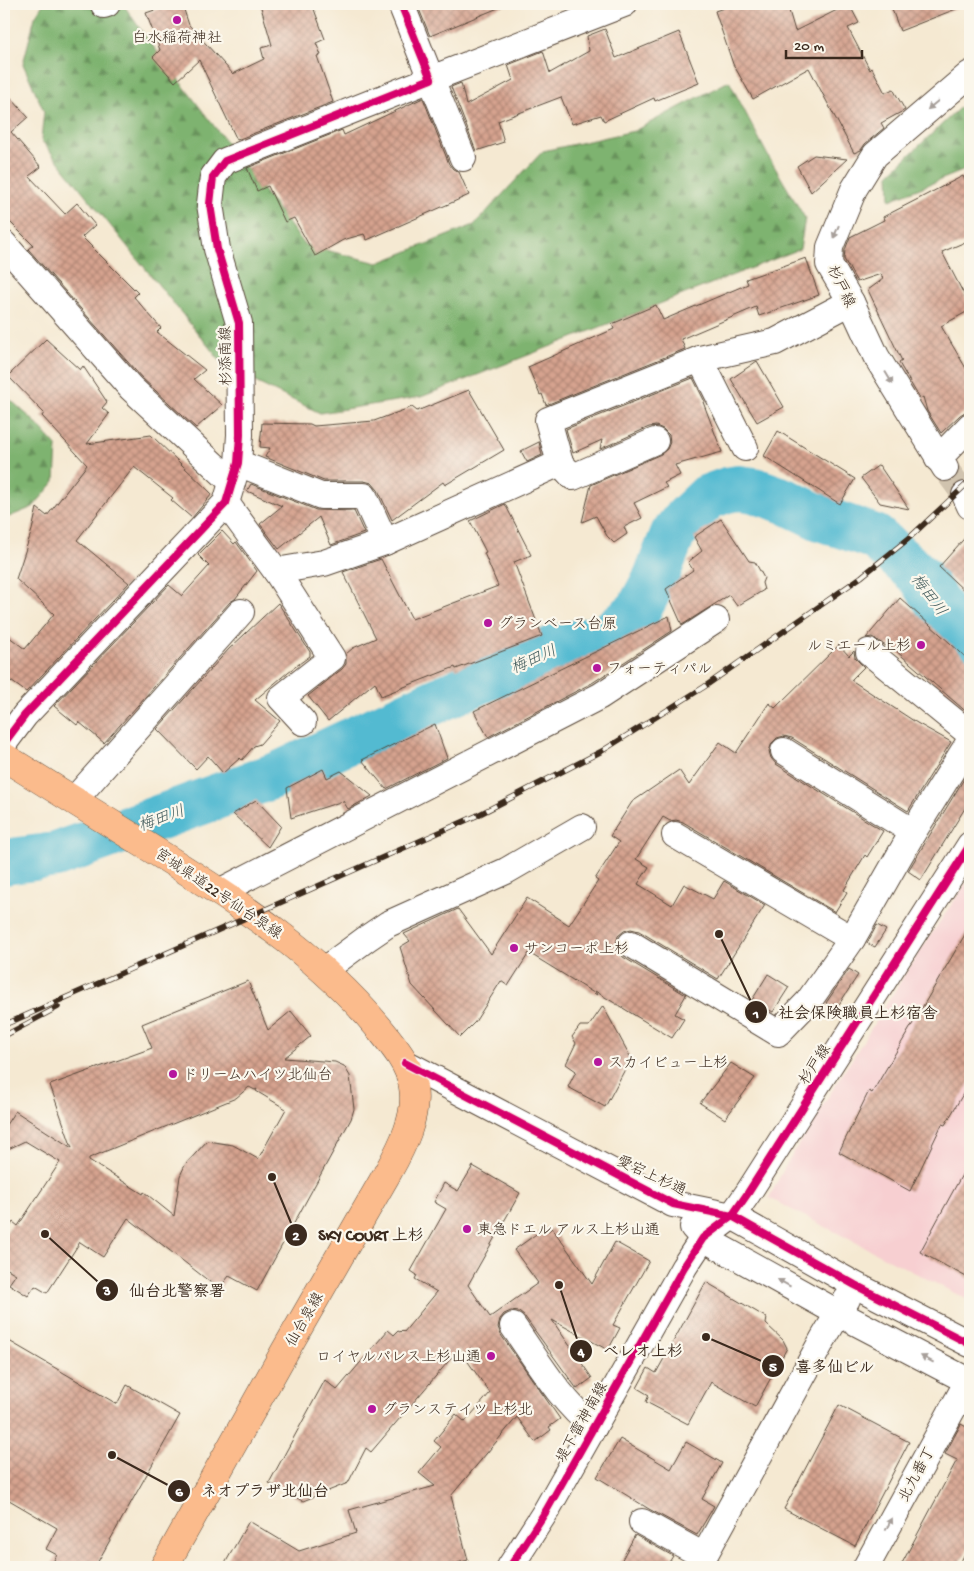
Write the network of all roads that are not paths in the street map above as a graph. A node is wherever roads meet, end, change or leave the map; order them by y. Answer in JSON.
{"nodes":[{"id":1,"x":401,"y":4,"type":"edge"},
{"id":2,"x":624,"y":4,"type":"edge"},
{"id":3,"x":970,"y":74,"type":"edge"},
{"id":4,"x":432,"y":79,"type":"junction"},
{"id":5,"x":463,"y":158,"type":"dead end"},
{"id":6,"x":4,"y":244,"type":"edge"},
{"id":7,"x":851,"y":302,"type":"junction"},
{"id":8,"x":700,"y":359,"type":"junction"},
{"id":9,"x":970,"y":426,"type":"edge"},
{"id":10,"x":655,"y":441,"type":"dead end"},
{"id":11,"x":745,"y":448,"type":"dead end"},
{"id":12,"x":560,"y":463,"type":"junction"},
{"id":13,"x":232,"y":483,"type":"junction"},
{"id":14,"x":385,"y":542,"type":"junction"},
{"id":15,"x":276,"y":571,"type":"junction"},
{"id":16,"x":241,"y":612,"type":"dead end"},
{"id":17,"x":716,"y":620,"type":"dead end"},
{"id":18,"x":869,"y":652,"type":"dead end"},
{"id":19,"x":303,"y":722,"type":"dead end"},
{"id":20,"x":970,"y":734,"type":"edge"},
{"id":21,"x":970,"y":742,"type":"edge"},
{"id":22,"x":4,"y":743,"type":"edge"},
{"id":23,"x":784,"y":751,"type":"dead end"},
{"id":24,"x":4,"y":757,"type":"edge"},
{"id":25,"x":74,"y":800,"type":"junction"},
{"id":26,"x":582,"y":827,"type":"dead end"},
{"id":27,"x":913,"y":832,"type":"junction"},
{"id":28,"x":675,"y":835,"type":"dead end"},
{"id":29,"x":970,"y":845,"type":"edge"},
{"id":30,"x":220,"y":891,"type":"junction"},
{"id":31,"x":852,"y":939,"type":"junction"},
{"id":32,"x":631,"y":944,"type":"dead end"},
{"id":33,"x":324,"y":970,"type":"junction"},
{"id":34,"x":405,"y":1063,"type":"junction"},
{"id":35,"x":673,"y":1204,"type":"junction"},
{"id":36,"x":732,"y":1216,"type":"junction"},
{"id":37,"x":703,"y":1238,"type":"junction"},
{"id":38,"x":855,"y":1285,"type":"junction"},
{"id":39,"x":838,"y":1313,"type":"junction"},
{"id":40,"x":513,"y":1326,"type":"dead end"},
{"id":41,"x":970,"y":1344,"type":"edge"},
{"id":42,"x":969,"y":1381,"type":"edge"},
{"id":43,"x":594,"y":1427,"type":"junction"},
{"id":44,"x":642,"y":1522,"type":"dead end"},
{"id":45,"x":701,"y":1562,"type":"edge"},
{"id":46,"x":164,"y":1567,"type":"edge"},
{"id":47,"x":510,"y":1567,"type":"edge"},
{"id":48,"x":866,"y":1567,"type":"edge"}],
"edges":[{"from":1,"to":4,"type":"street"},
{"from":2,"to":4,"type":"street","name":"杉添南線"},
{"from":3,"to":7,"type":"street","name":"杉戸線","one_way":true},
{"from":4,"to":5,"type":"street"},
{"from":4,"to":13,"type":"street","name":"杉添南線"},
{"from":6,"to":13,"type":"street"},
{"from":7,"to":8,"type":"street"},
{"from":7,"to":9,"type":"street","name":"杉戸線","one_way":true},
{"from":8,"to":11,"type":"street"},
{"from":8,"to":12,"type":"street"},
{"from":10,"to":12,"type":"street"},
{"from":12,"to":14,"type":"street"},
{"from":13,"to":14,"type":"street"},
{"from":13,"to":15,"type":"street"},
{"from":13,"to":22,"type":"street"},
{"from":14,"to":15,"type":"street"},
{"from":15,"to":19,"type":"street"},
{"from":16,"to":25,"type":"street"},
{"from":17,"to":30,"type":"street"},
{"from":18,"to":20,"type":"street"},
{"from":21,"to":27,"type":"street"},
{"from":23,"to":27,"type":"street"},
{"from":24,"to":25,"type":"main road","name":"宮城県道22号仙台泉線"},
{"from":25,"to":30,"type":"main road","name":"宮城県道22号仙台泉線"},
{"from":26,"to":33,"type":"street"},
{"from":27,"to":31,"type":"street"},
{"from":28,"to":31,"type":"street"},
{"from":29,"to":36,"type":"street","name":"杉戸線"},
{"from":30,"to":33,"type":"main road","name":"宮城県道22号仙台泉線"},
{"from":31,"to":32,"type":"street"},
{"from":33,"to":34,"type":"main road","name":"宮城県道22号仙台泉線"},
{"from":34,"to":35,"type":"street","name":"愛宕上杉通"},
{"from":34,"to":46,"type":"main road","name":"仙台泉線"},
{"from":35,"to":36,"type":"street","name":"愛宕上杉通"},
{"from":35,"to":37,"type":"street","name":"愛宕上杉通"},
{"from":36,"to":37,"type":"street","name":"杉戸線"},
{"from":36,"to":38,"type":"street","name":"愛宕上杉通"},
{"from":39,"to":37,"type":"street","name":"愛宕上杉通","one_way":true},
{"from":37,"to":43,"type":"street","name":"堤下雷神南線"},
{"from":38,"to":39,"type":"street"},
{"from":38,"to":41,"type":"street","name":"愛宕上杉通"},
{"from":42,"to":39,"type":"street","name":"愛宕上杉通","one_way":true},
{"from":39,"to":45,"type":"street"},
{"from":40,"to":43,"type":"street"},
{"from":48,"to":42,"type":"street","name":"北九番丁","one_way":true},
{"from":43,"to":47,"type":"street","name":"堤下雷神南線"},
{"from":44,"to":45,"type":"street"}]}
